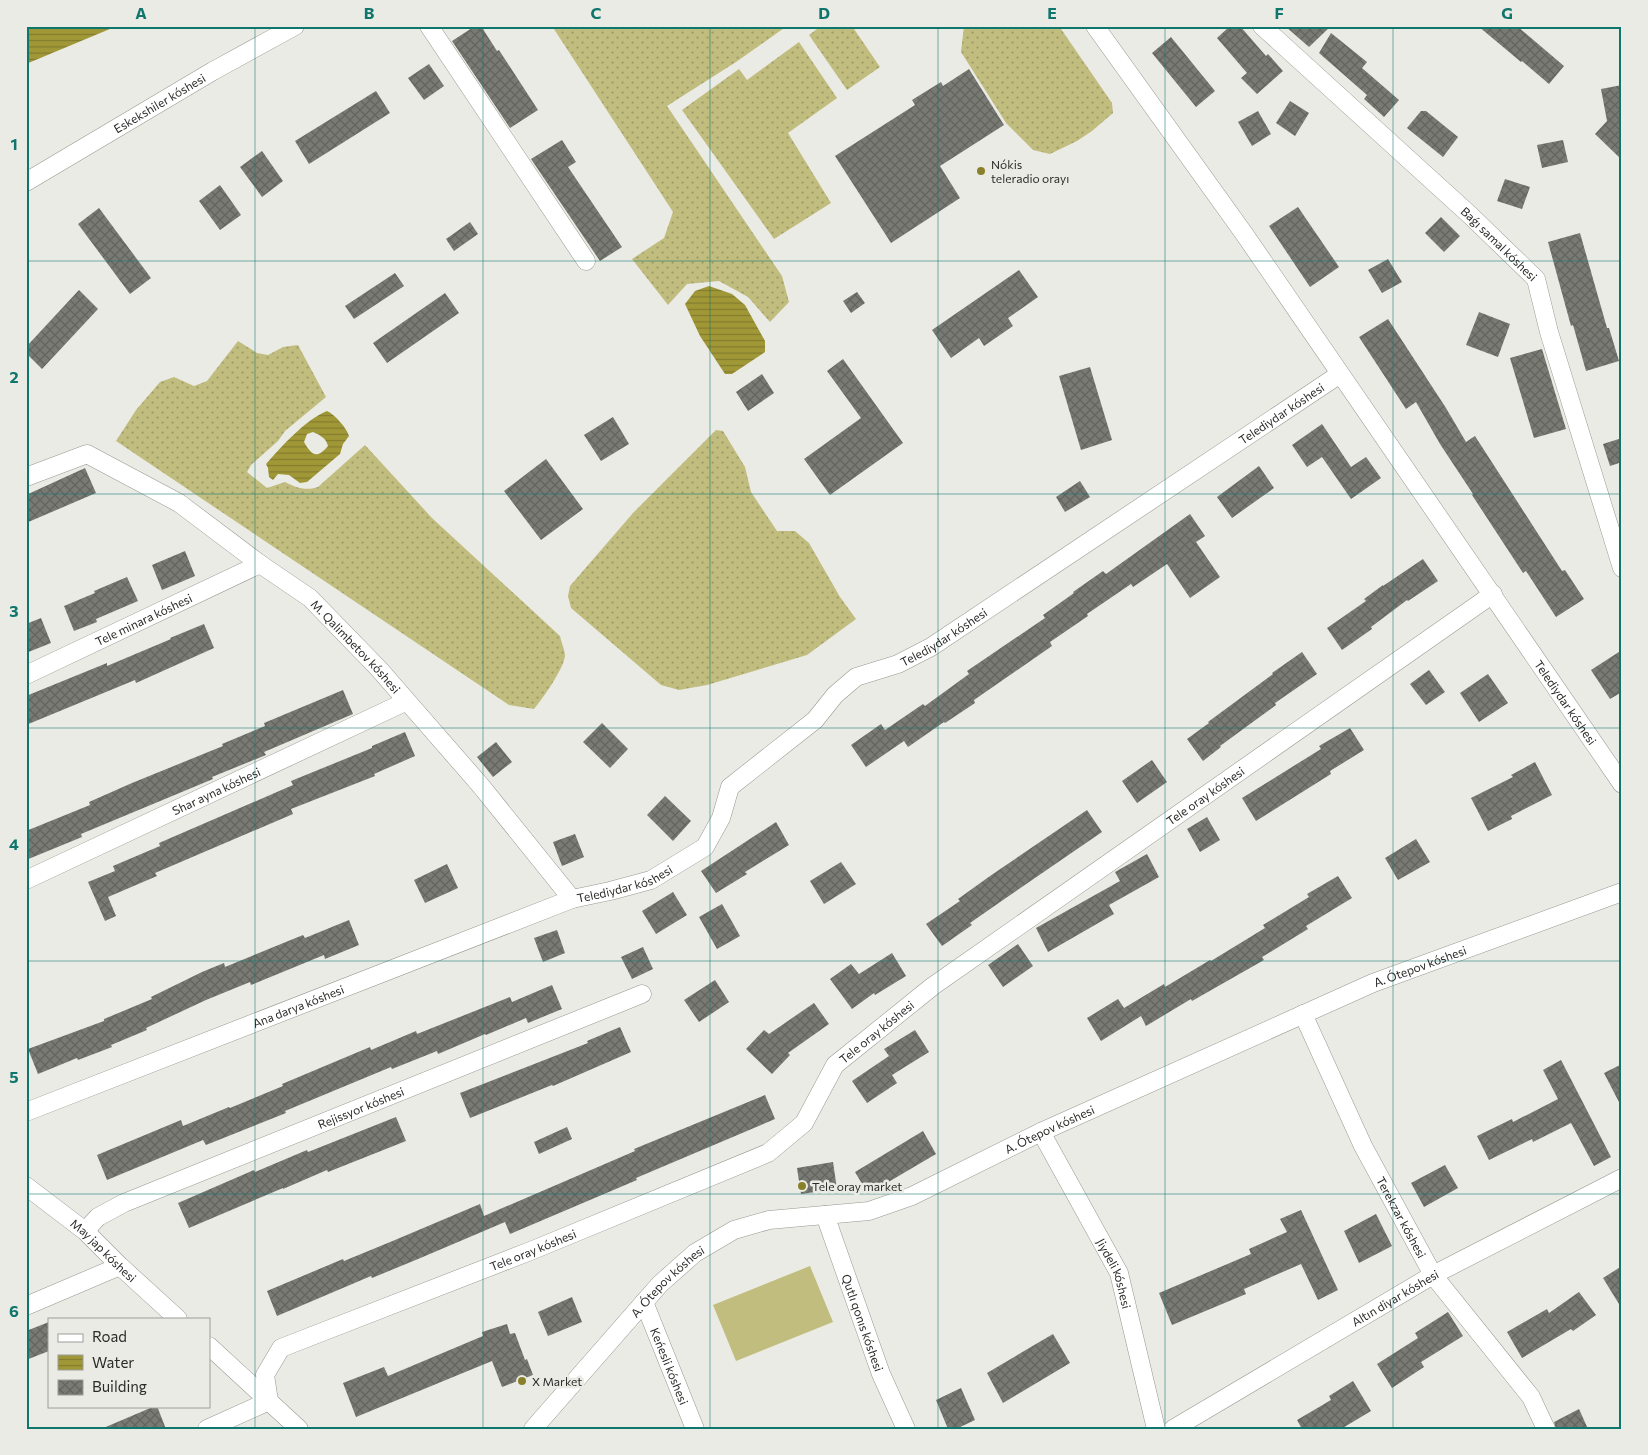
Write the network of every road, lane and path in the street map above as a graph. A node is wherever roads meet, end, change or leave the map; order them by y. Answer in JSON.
{"nodes":[{"id":1,"x":295,"y":26,"type":"edge"},
{"id":2,"x":428,"y":26,"type":"edge"},
{"id":3,"x":1095,"y":26,"type":"edge"},
{"id":4,"x":1262,"y":26,"type":"edge"},
{"id":5,"x":26,"y":182,"type":"edge"},
{"id":6,"x":586,"y":261,"type":"dead end"},
{"id":7,"x":1340,"y":374,"type":"junction"},
{"id":8,"x":26,"y":476,"type":"edge"},
{"id":9,"x":260,"y":564,"type":"junction"},
{"id":10,"x":1622,"y":568,"type":"edge"},
{"id":11,"x":1493,"y":594,"type":"junction"},
{"id":12,"x":26,"y":675,"type":"edge"},
{"id":13,"x":406,"y":702,"type":"junction"},
{"id":14,"x":1622,"y":784,"type":"edge"},
{"id":15,"x":26,"y":880,"type":"edge"},
{"id":16,"x":1622,"y":892,"type":"edge"},
{"id":17,"x":572,"y":899,"type":"junction"},
{"id":18,"x":642,"y":994,"type":"dead end"},
{"id":19,"x":1303,"y":1014,"type":"junction"},
{"id":20,"x":26,"y":1112,"type":"edge"},
{"id":21,"x":1041,"y":1132,"type":"junction"},
{"id":22,"x":1622,"y":1178,"type":"edge"},
{"id":23,"x":26,"y":1186,"type":"edge"},
{"id":24,"x":825,"y":1215,"type":"junction"},
{"id":25,"x":85,"y":1232,"type":"junction"},
{"id":26,"x":120,"y":1266,"type":"junction"},
{"id":27,"x":1434,"y":1274,"type":"junction"},
{"id":28,"x":644,"y":1302,"type":"junction"},
{"id":29,"x":26,"y":1306,"type":"edge"},
{"id":30,"x":177,"y":1318,"type":"edge"},
{"id":31,"x":210,"y":1347,"type":"edge"},
{"id":32,"x":269,"y":1401,"type":"junction"},
{"id":33,"x":207,"y":1429,"type":"edge"},
{"id":34,"x":299,"y":1429,"type":"edge"},
{"id":35,"x":533,"y":1429,"type":"edge"},
{"id":36,"x":696,"y":1429,"type":"edge"},
{"id":37,"x":906,"y":1429,"type":"edge"},
{"id":38,"x":1156,"y":1429,"type":"edge"},
{"id":39,"x":1173,"y":1429,"type":"edge"},
{"id":40,"x":1546,"y":1429,"type":"edge"}],
"edges":[{"from":1,"to":5,"type":"street","name":"Eskekshiler kóshesi"},
{"from":2,"to":6,"type":"street"},
{"from":3,"to":7,"type":"street","name":"Telediydar kóshesi"},
{"from":4,"to":10,"type":"street","name":"Baǵı samal kóshesi"},
{"from":7,"to":11,"type":"street","name":"Telediydar kóshesi"},
{"from":7,"to":17,"type":"street","name":"Telediydar kóshesi"},
{"from":8,"to":9,"type":"street","name":"M. Qalimbetov kóshesi"},
{"from":9,"to":12,"type":"street","name":"Tele minara kóshesi"},
{"from":9,"to":13,"type":"street","name":"M. Qalimbetov kóshesi"},
{"from":11,"to":14,"type":"street","name":"Telediydar kóshesi"},
{"from":11,"to":32,"type":"street","name":"Tele oray kóshesi"},
{"from":13,"to":15,"type":"street","name":"Shar ayna kóshesi"},
{"from":13,"to":17,"type":"street","name":"M. Qalimbetov kóshesi"},
{"from":16,"to":19,"type":"street","name":"A. Ótepov kóshesi"},
{"from":17,"to":20,"type":"street","name":"Ana darya kóshesi"},
{"from":18,"to":25,"type":"street","name":"Rejissyor kóshesi"},
{"from":19,"to":21,"type":"street","name":"A. Ótepov kóshesi"},
{"from":19,"to":27,"type":"street","name":"Terekzar kóshesi"},
{"from":21,"to":24,"type":"street","name":"A. Ótepov kóshesi"},
{"from":21,"to":38,"type":"street","name":"Jiydeli kóshesi"},
{"from":22,"to":27,"type":"street","name":"Altın diyar kóshesi"},
{"from":23,"to":25,"type":"street","name":"May jap kóshesi"},
{"from":24,"to":28,"type":"street","name":"A. Ótepov kóshesi"},
{"from":24,"to":37,"type":"street","name":"Qutlı qonıs kóshesi"},
{"from":25,"to":26,"type":"street","name":"May jap kóshesi"},
{"from":26,"to":29,"type":"street"},
{"from":26,"to":30,"type":"street","name":"May jap kóshesi"},
{"from":27,"to":39,"type":"street","name":"Altın diyar kóshesi"},
{"from":27,"to":40,"type":"street","name":"Terekzar kóshesi"},
{"from":28,"to":35,"type":"street","name":"A. Ótepov kóshesi"},
{"from":28,"to":36,"type":"street","name":"Keńesli kóshesi"},
{"from":31,"to":32,"type":"street"},
{"from":32,"to":33,"type":"street"},
{"from":32,"to":34,"type":"street"}]}
